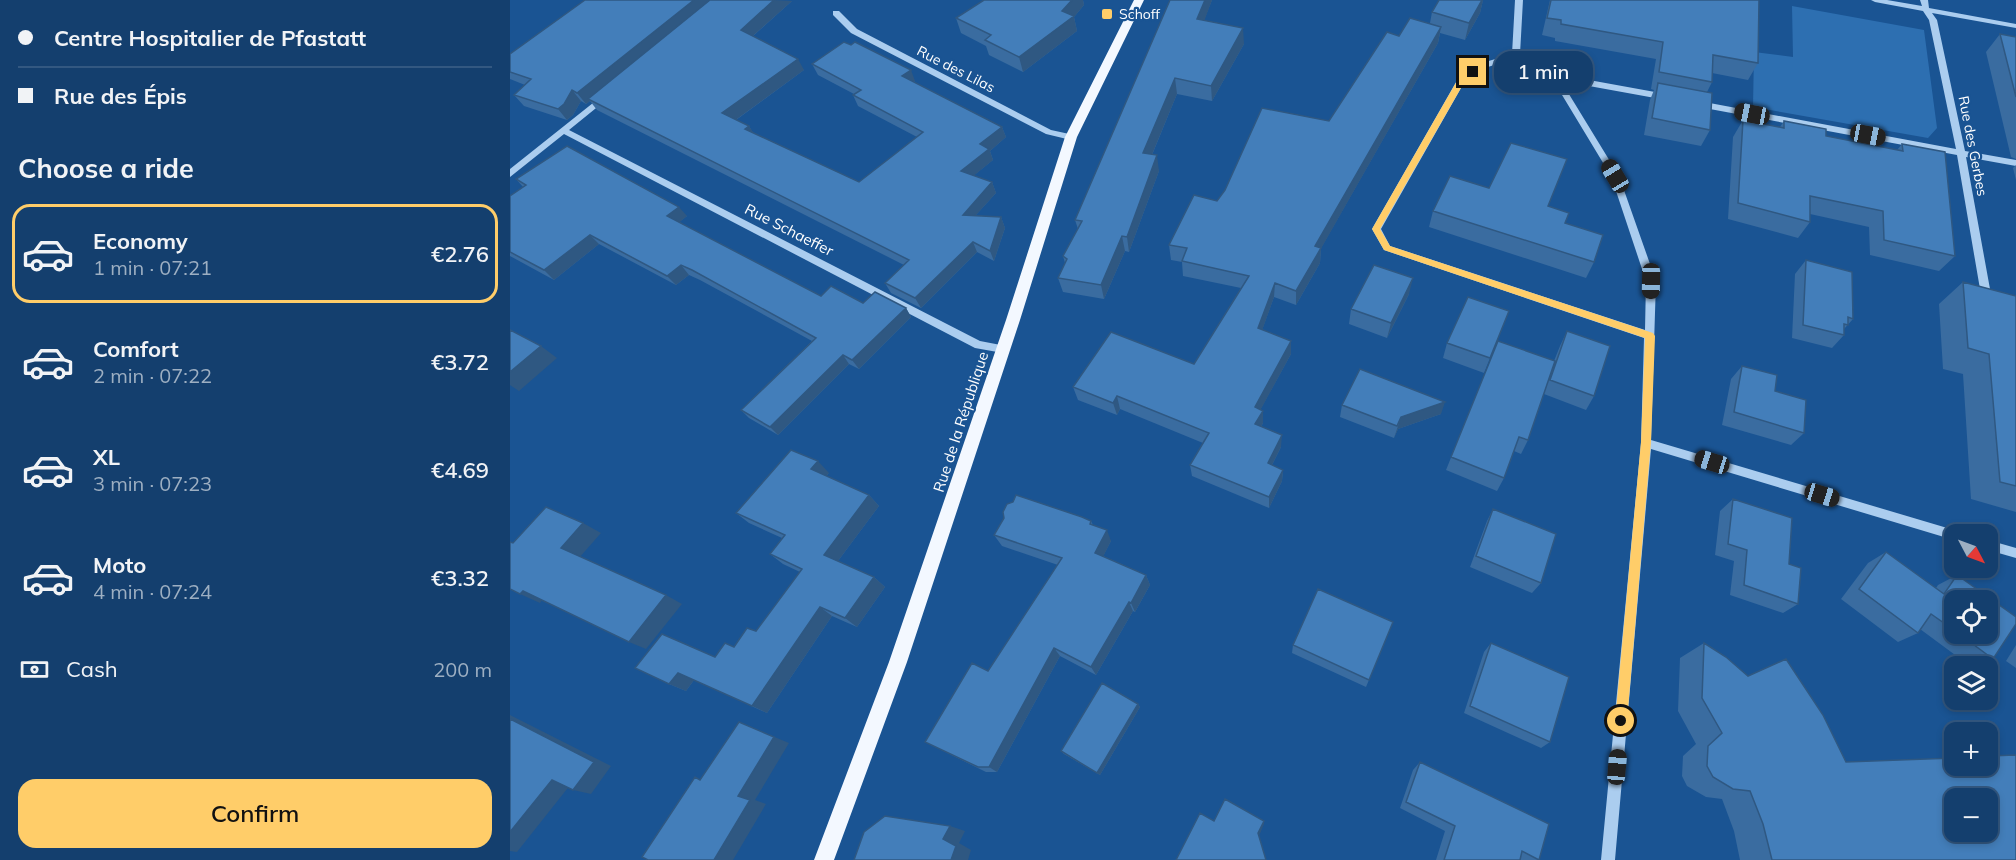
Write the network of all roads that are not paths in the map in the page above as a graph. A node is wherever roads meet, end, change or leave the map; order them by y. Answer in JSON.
{"nodes":[{"id":1,"x":1139,"y":0,"type":"edge"},
{"id":2,"x":1519,"y":0,"type":"edge"},
{"id":3,"x":1875,"y":0,"type":"edge"},
{"id":4,"x":1924,"y":0,"type":"edge"},
{"id":5,"x":1926,"y":10,"type":"junction"},
{"id":6,"x":836,"y":13,"type":"dead end"},
{"id":7,"x":2016,"y":26,"type":"edge"},
{"id":8,"x":1516,"y":55,"type":"junction"},
{"id":9,"x":1559,"y":83,"type":"junction"},
{"id":10,"x":608,"y":94,"type":"edge"},
{"id":11,"x":1671,"y":98,"type":"edge"},
{"id":12,"x":1694,"y":103,"type":"edge"},
{"id":13,"x":563,"y":130,"type":"junction"},
{"id":14,"x":1071,"y":137,"type":"junction"},
{"id":15,"x":1961,"y":153,"type":"junction"},
{"id":16,"x":2016,"y":163,"type":"edge"},
{"id":17,"x":510,"y":174,"type":"edge"},
{"id":18,"x":1985,"y":289,"type":"edge"},
{"id":19,"x":1650,"y":336,"type":"junction"},
{"id":20,"x":1003,"y":349,"type":"junction"},
{"id":21,"x":1646,"y":442,"type":"junction"},
{"id":22,"x":1944,"y":532,"type":"edge"},
{"id":23,"x":1998,"y":548,"type":"edge"},
{"id":24,"x":2016,"y":553,"type":"edge"},
{"id":25,"x":824,"y":860,"type":"edge"},
{"id":26,"x":1608,"y":860,"type":"edge"}],
"edges":[{"from":1,"to":14,"type":"main road","name":"Rue de la République"},
{"from":2,"to":8,"type":"street"},
{"from":3,"to":5,"type":"street"},
{"from":4,"to":5,"type":"street","name":"Rue des Gerbes"},
{"from":5,"to":7,"type":"street"},
{"from":5,"to":15,"type":"street","name":"Rue des Gerbes"},
{"from":6,"to":14,"type":"street","name":"Rue des Lilas"},
{"from":8,"to":9,"type":"street"},
{"from":8,"to":19,"type":"street"},
{"from":9,"to":11,"type":"street"},
{"from":9,"to":19,"type":"street"},
{"from":10,"to":13,"type":"street"},
{"from":12,"to":15,"type":"street"},
{"from":13,"to":17,"type":"street"},
{"from":13,"to":20,"type":"street","name":"Rue Schaeffer"},
{"from":14,"to":20,"type":"main road","name":"Rue de la République"},
{"from":15,"to":16,"type":"street"},
{"from":15,"to":18,"type":"street","name":"Rue des Gerbes"},
{"from":19,"to":21,"type":"street"},
{"from":20,"to":25,"type":"main road","name":"Rue de la République"},
{"from":21,"to":22,"type":"street"},
{"from":21,"to":26,"type":"street"},
{"from":23,"to":24,"type":"street"}]}
